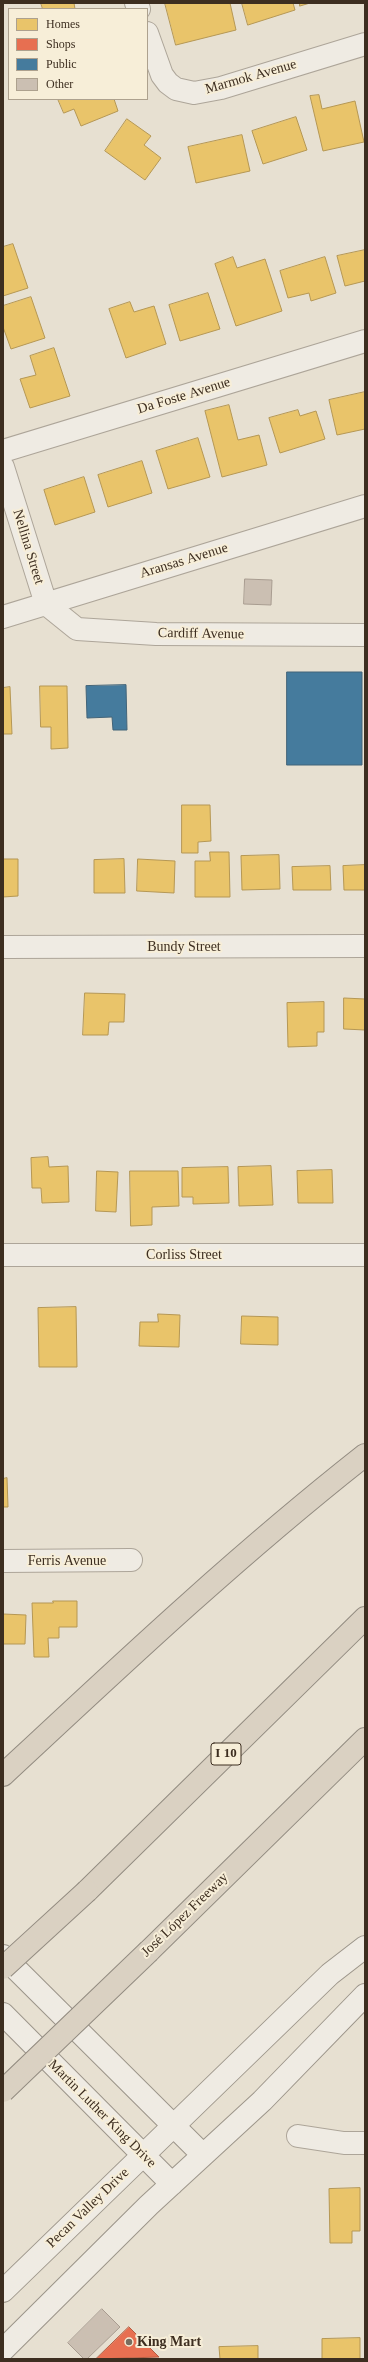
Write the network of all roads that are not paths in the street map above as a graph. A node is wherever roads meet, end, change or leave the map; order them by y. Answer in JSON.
{"nodes":[{"id":1,"x":148,"y":35,"type":"edge"},
{"id":2,"x":365,"y":44,"type":"edge"},
{"id":3,"x":365,"y":341,"type":"edge"},
{"id":4,"x":3,"y":451,"type":"edge"},
{"id":5,"x":3,"y":467,"type":"edge"},
{"id":6,"x":365,"y":506,"type":"edge"},
{"id":7,"x":46,"y":604,"type":"junction"},
{"id":8,"x":3,"y":617,"type":"edge"},
{"id":9,"x":365,"y":635,"type":"edge"},
{"id":10,"x":365,"y":946,"type":"edge"},
{"id":11,"x":3,"y":948,"type":"edge"},
{"id":12,"x":3,"y":1255,"type":"edge"},
{"id":13,"x":365,"y":1255,"type":"edge"},
{"id":14,"x":365,"y":1455,"type":"edge"},
{"id":15,"x":131,"y":1560,"type":"dead end"},
{"id":16,"x":3,"y":1561,"type":"edge"},
{"id":17,"x":365,"y":1618,"type":"edge"},
{"id":18,"x":365,"y":1739,"type":"edge"},
{"id":19,"x":3,"y":1775,"type":"edge"},
{"id":20,"x":365,"y":1947,"type":"edge"},
{"id":21,"x":3,"y":1956,"type":"edge"},
{"id":22,"x":3,"y":1968,"type":"edge"},
{"id":23,"x":365,"y":1996,"type":"edge"},
{"id":24,"x":3,"y":2014,"type":"edge"},
{"id":25,"x":3,"y":2091,"type":"edge"},
{"id":26,"x":174,"y":2125,"type":"junction"},
{"id":27,"x":298,"y":2136,"type":"dead end"},
{"id":28,"x":365,"y":2143,"type":"edge"},
{"id":29,"x":142,"y":2155,"type":"junction"},
{"id":30,"x":203,"y":2155,"type":"junction"},
{"id":31,"x":172,"y":2184,"type":"junction"},
{"id":32,"x":3,"y":2291,"type":"edge"},
{"id":33,"x":3,"y":2350,"type":"edge"}],
"edges":[{"from":1,"to":2,"type":"street","name":"Marmok Avenue"},
{"from":3,"to":4,"type":"street","name":"Da Foste Avenue"},
{"from":5,"to":7,"type":"street","name":"Nellina Street"},
{"from":6,"to":7,"type":"street","name":"Aransas Avenue"},
{"from":7,"to":8,"type":"street","name":"Aransas Avenue"},
{"from":7,"to":9,"type":"street","name":"Cardiff Avenue"},
{"from":10,"to":11,"type":"street","name":"Bundy Street"},
{"from":12,"to":13,"type":"street","name":"Corliss Street"},
{"from":14,"to":19,"type":"highway"},
{"from":15,"to":16,"type":"street","name":"Ferris Avenue"},
{"from":17,"to":22,"type":"highway","number":"I 10","bridge":true},
{"from":18,"to":25,"type":"highway","name":"José López Freeway","bridge":true},
{"from":20,"to":26,"type":"street"},
{"from":21,"to":26,"type":"street"},
{"from":23,"to":30,"type":"street"},
{"from":24,"to":29,"type":"street","name":"Martin Luther King Drive"},
{"from":26,"to":29,"type":"street","name":"Pecan Valley Drive"},
{"from":26,"to":30,"type":"street"},
{"from":27,"to":28,"type":"street"},
{"from":29,"to":31,"type":"street","name":"Martin Luther King Drive"},
{"from":29,"to":32,"type":"street","name":"Pecan Valley Drive"},
{"from":30,"to":31,"type":"street"},
{"from":31,"to":33,"type":"street"}]}
